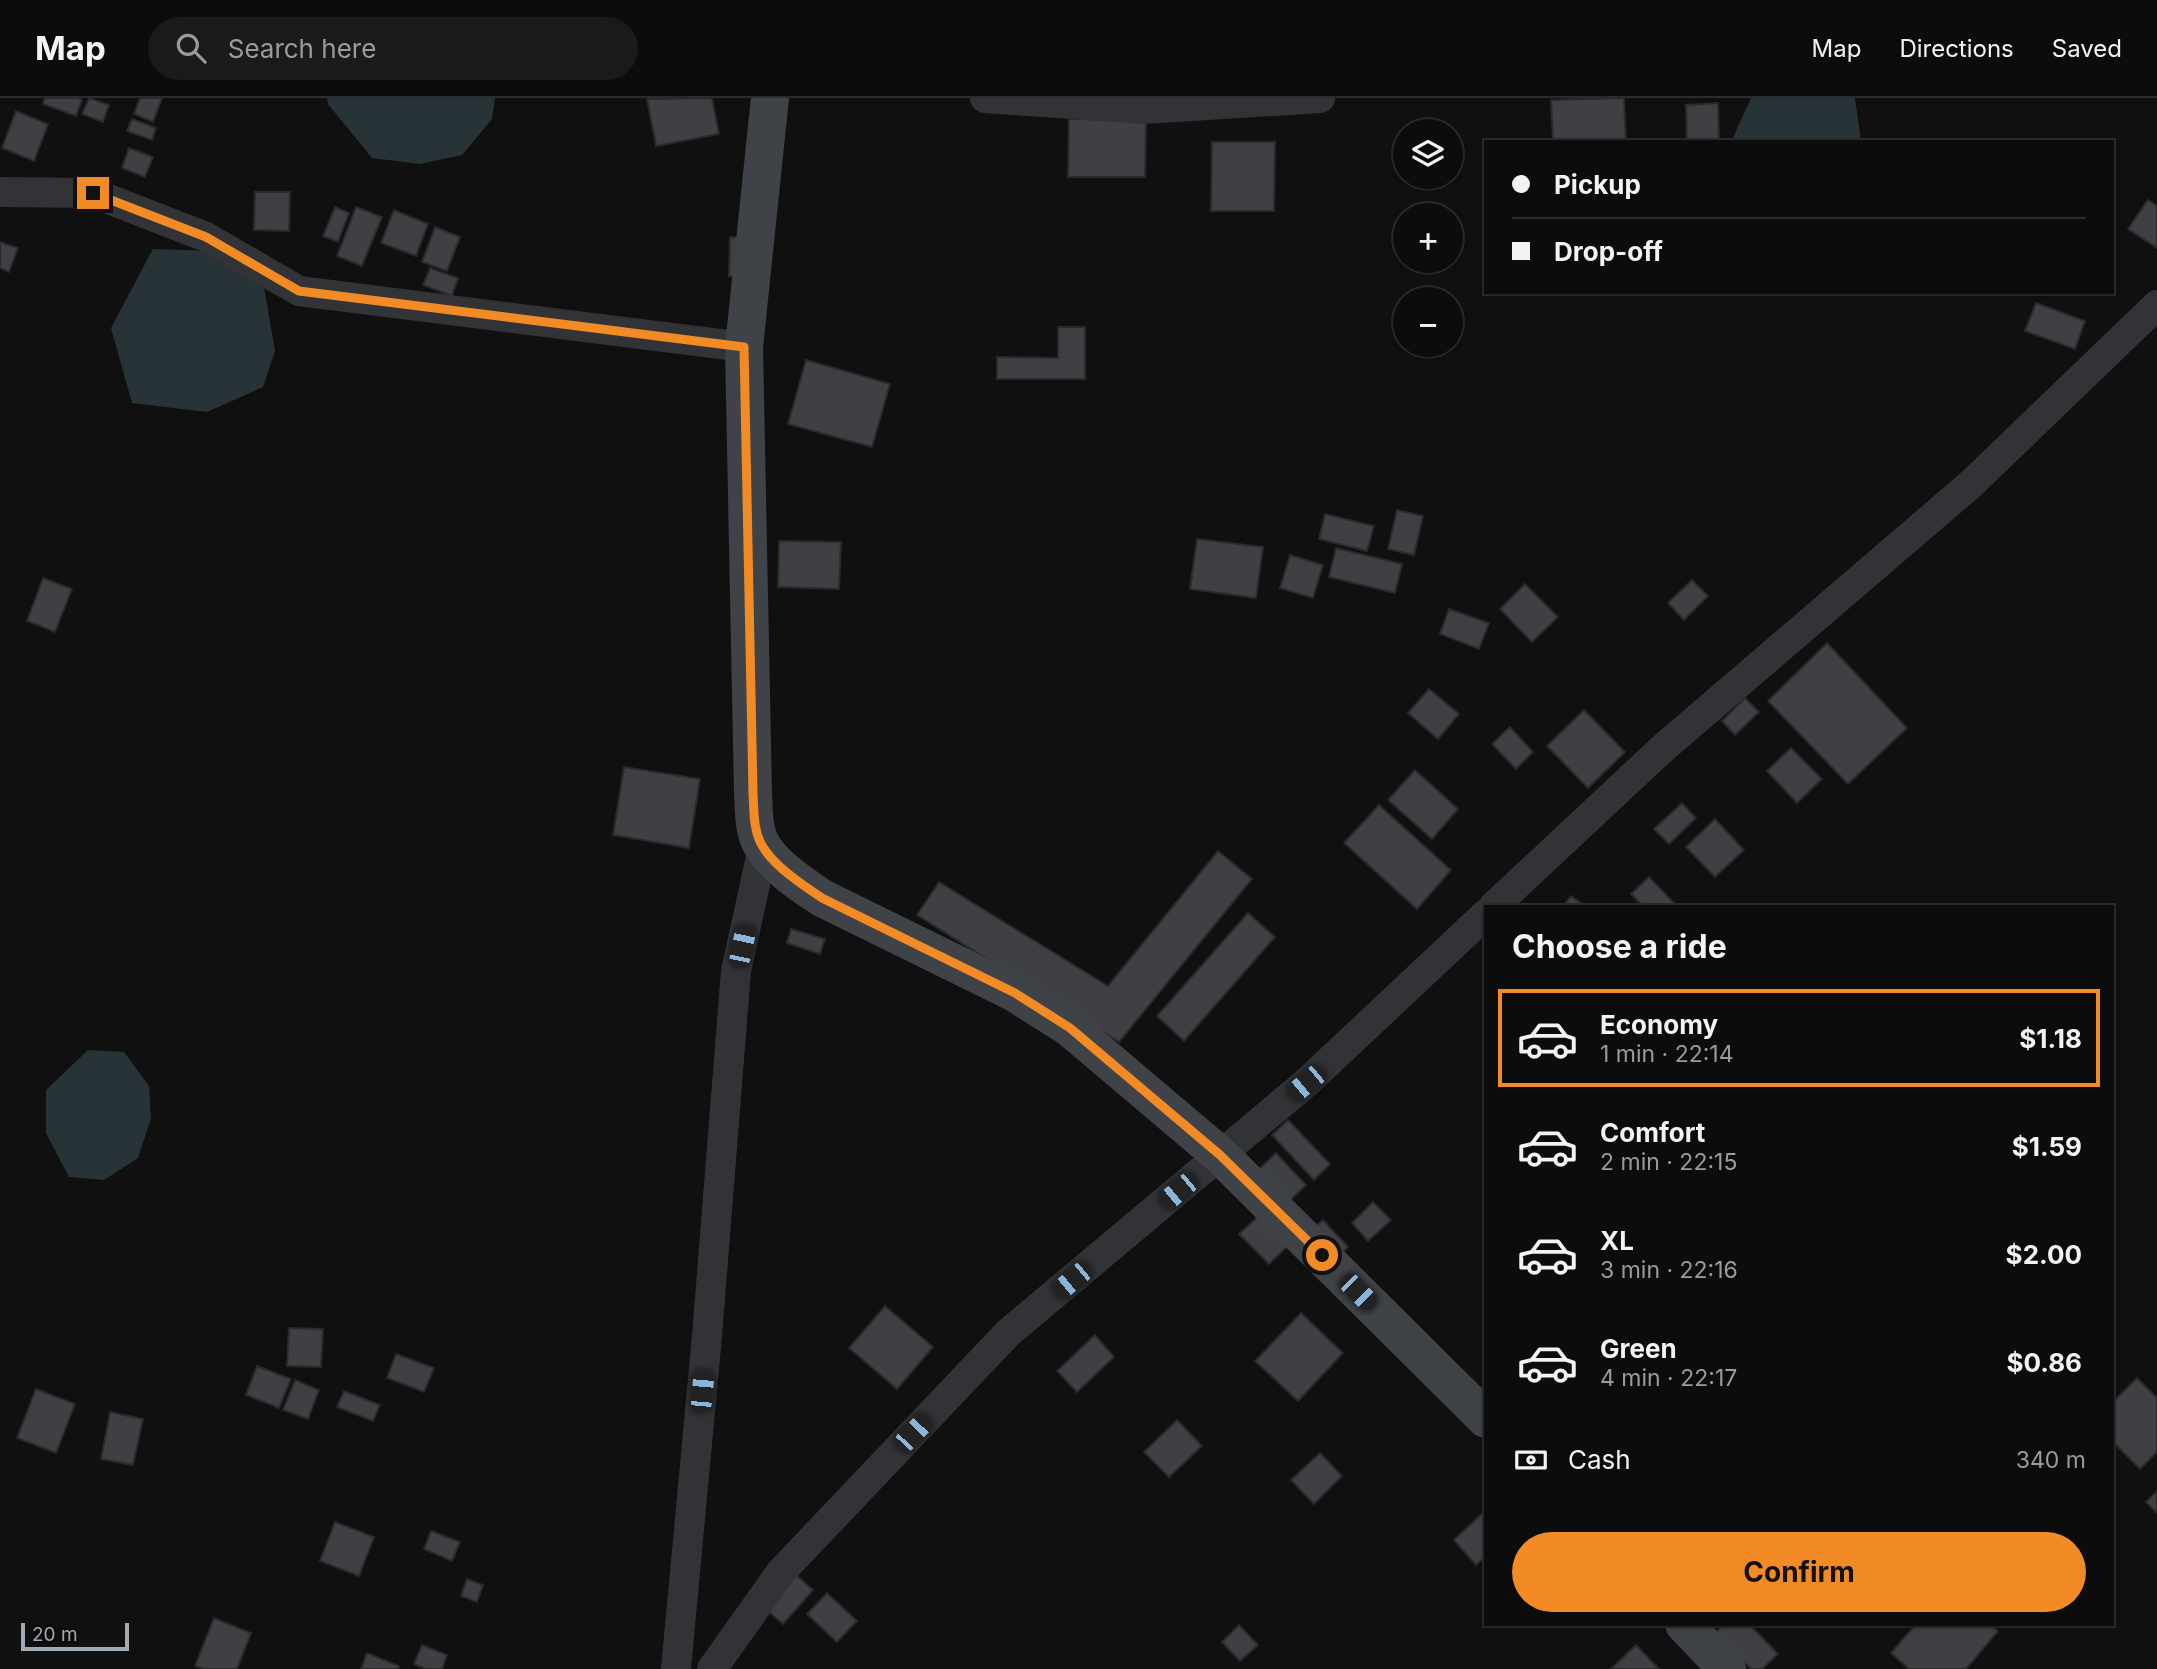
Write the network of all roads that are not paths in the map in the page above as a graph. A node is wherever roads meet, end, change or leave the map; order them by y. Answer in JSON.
{"nodes":[{"id":1,"x":770,"y":98,"type":"edge"},
{"id":2,"x":985,"y":98,"type":"edge"},
{"id":3,"x":1320,"y":98,"type":"edge"},
{"id":4,"x":0,"y":192,"type":"edge"},
{"id":5,"x":2157,"y":306,"type":"edge"},
{"id":6,"x":744,"y":347,"type":"junction"},
{"id":7,"x":763,"y":848,"type":"junction"},
{"id":8,"x":1495,"y":905,"type":"edge"},
{"id":9,"x":1484,"y":916,"type":"edge"},
{"id":10,"x":1220,"y":1155,"type":"junction"},
{"id":11,"x":1484,"y":1417,"type":"edge"},
{"id":12,"x":1686,"y":1626,"type":"edge"},
{"id":13,"x":676,"y":1669,"type":"edge"},
{"id":14,"x":712,"y":1669,"type":"edge"},
{"id":15,"x":1727,"y":1669,"type":"edge"}],
"edges":[{"from":1,"to":6,"type":"street"},
{"from":2,"to":3,"type":"street"},
{"from":4,"to":6,"type":"street"},
{"from":5,"to":8,"type":"street"},
{"from":6,"to":7,"type":"street"},
{"from":7,"to":10,"type":"street"},
{"from":7,"to":13,"type":"street"},
{"from":9,"to":10,"type":"street"},
{"from":10,"to":11,"type":"street"},
{"from":10,"to":14,"type":"street"},
{"from":12,"to":15,"type":"street"}]}
